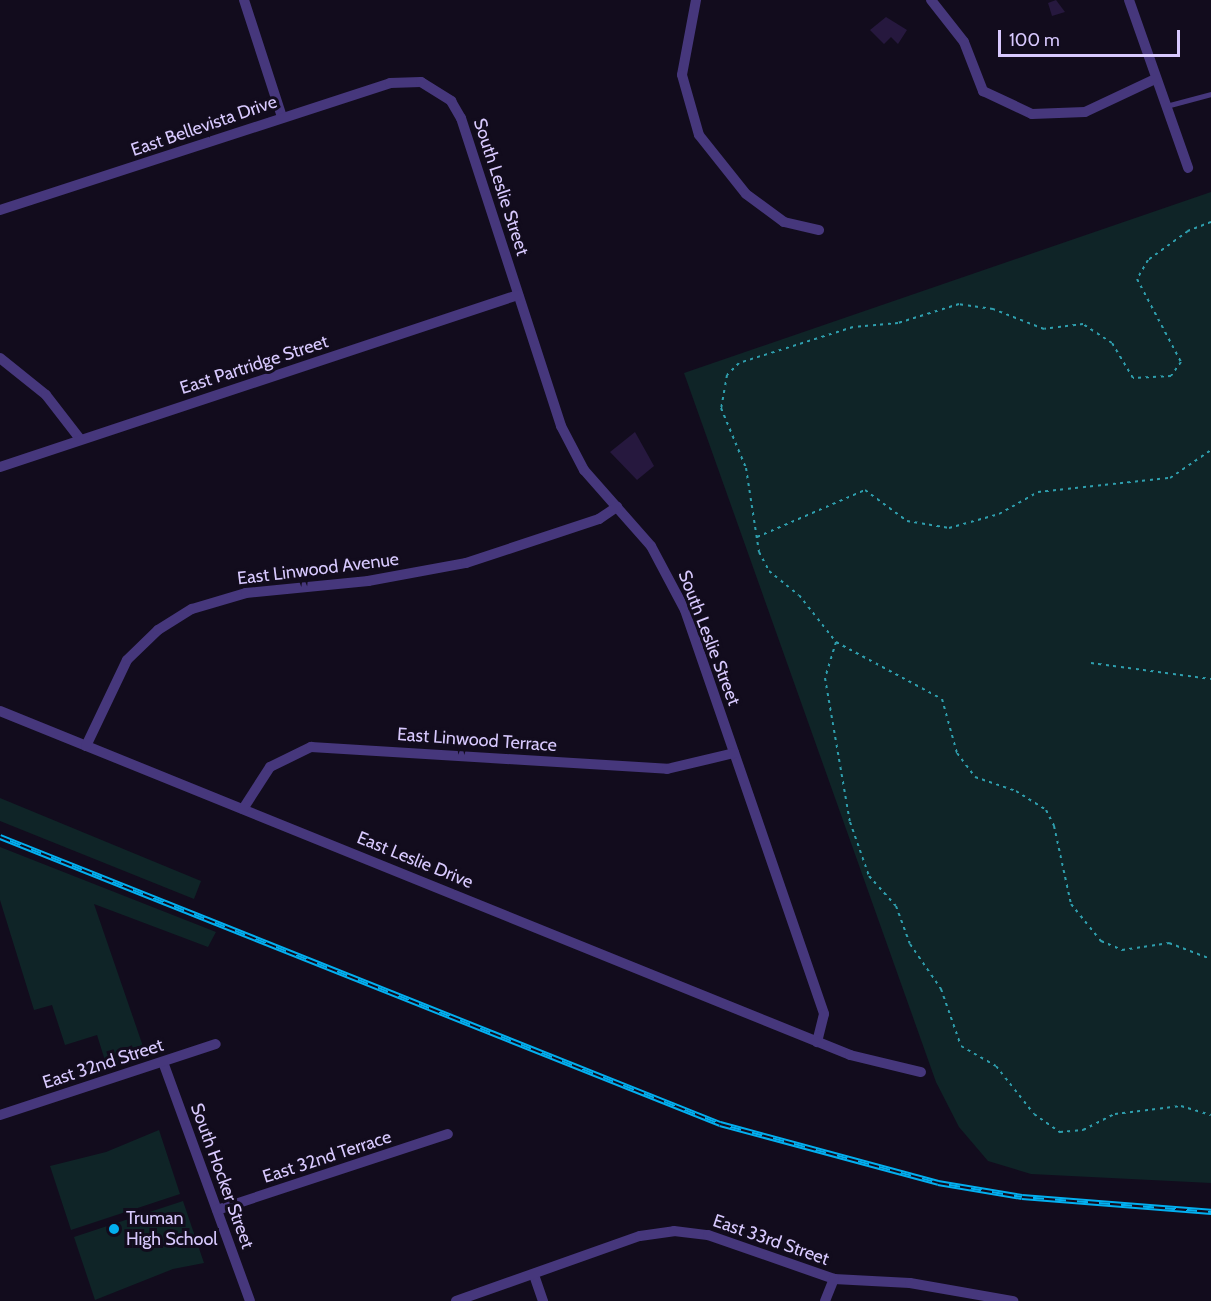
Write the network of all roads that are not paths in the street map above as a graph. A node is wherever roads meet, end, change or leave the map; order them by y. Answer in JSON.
{"nodes":[{"id":1,"x":244,"y":0,"type":"edge"},
{"id":2,"x":696,"y":0,"type":"edge"},
{"id":3,"x":932,"y":0,"type":"edge"},
{"id":4,"x":1129,"y":0,"type":"edge"},
{"id":5,"x":1155,"y":79,"type":"junction"},
{"id":6,"x":421,"y":82,"type":"joint"},
{"id":7,"x":1211,"y":94,"type":"edge"},
{"id":8,"x":1165,"y":106,"type":"junction"},
{"id":9,"x":282,"y":117,"type":"junction"},
{"id":10,"x":1188,"y":168,"type":"dead end"},
{"id":11,"x":0,"y":210,"type":"edge"},
{"id":12,"x":819,"y":230,"type":"dead end"},
{"id":13,"x":518,"y":295,"type":"junction"},
{"id":14,"x":0,"y":358,"type":"edge"},
{"id":15,"x":80,"y":439,"type":"junction"},
{"id":16,"x":0,"y":467,"type":"edge"},
{"id":17,"x":617,"y":507,"type":"junction"},
{"id":18,"x":0,"y":711,"type":"edge"},
{"id":19,"x":86,"y":746,"type":"junction"},
{"id":20,"x":734,"y":753,"type":"junction"},
{"id":21,"x":243,"y":809,"type":"junction"},
{"id":22,"x":817,"y":1042,"type":"junction"},
{"id":23,"x":216,"y":1044,"type":"dead end"},
{"id":24,"x":163,"y":1062,"type":"junction"},
{"id":25,"x":921,"y":1072,"type":"dead end"},
{"id":26,"x":0,"y":1115,"type":"edge"},
{"id":27,"x":448,"y":1134,"type":"dead end"},
{"id":28,"x":217,"y":1210,"type":"junction"},
{"id":29,"x":534,"y":1275,"type":"junction"},
{"id":30,"x":834,"y":1279,"type":"junction"},
{"id":31,"x":250,"y":1301,"type":"edge"},
{"id":32,"x":456,"y":1301,"type":"edge"},
{"id":33,"x":543,"y":1301,"type":"edge"},
{"id":34,"x":825,"y":1301,"type":"edge"},
{"id":35,"x":1012,"y":1301,"type":"edge"}],
"edges":[{"from":1,"to":9,"type":"street"},
{"from":2,"to":12,"type":"street"},
{"from":3,"to":5,"type":"street"},
{"from":4,"to":5,"type":"street"},
{"from":5,"to":8,"type":"street"},
{"from":6,"to":9,"type":"street","name":"East Bellevista Drive"},
{"from":6,"to":13,"type":"street","name":"South Leslie Street"},
{"from":7,"to":8,"type":"lane"},
{"from":8,"to":10,"type":"street"},
{"from":9,"to":11,"type":"street","name":"East Bellevista Drive"},
{"from":13,"to":15,"type":"street","name":"East Partridge Street"},
{"from":13,"to":17,"type":"street","name":"South Leslie Street"},
{"from":14,"to":15,"type":"street"},
{"from":15,"to":16,"type":"street","name":"East Partridge Street"},
{"from":17,"to":19,"type":"street","name":"East Linwood Avenue"},
{"from":17,"to":20,"type":"street","name":"South Leslie Street"},
{"from":18,"to":19,"type":"street","name":"East Leslie Drive"},
{"from":19,"to":21,"type":"street","name":"East Leslie Drive"},
{"from":20,"to":21,"type":"street","name":"East Linwood Terrace"},
{"from":20,"to":22,"type":"street","name":"South Leslie Street"},
{"from":21,"to":22,"type":"street","name":"East Leslie Drive"},
{"from":22,"to":25,"type":"street","name":"East Leslie Drive"},
{"from":23,"to":24,"type":"street","name":"East 32nd Street"},
{"from":24,"to":26,"type":"street","name":"East 32nd Street"},
{"from":24,"to":28,"type":"street","name":"South Hocker Street"},
{"from":27,"to":28,"type":"street","name":"East 32nd Terrace"},
{"from":28,"to":31,"type":"street","name":"South Hocker Street"},
{"from":29,"to":30,"type":"street","name":"East 33rd Street"},
{"from":29,"to":32,"type":"street","name":"East 33rd Street"},
{"from":29,"to":33,"type":"street"},
{"from":30,"to":34,"type":"street"},
{"from":30,"to":35,"type":"street","name":"East 33rd Street"}]}
